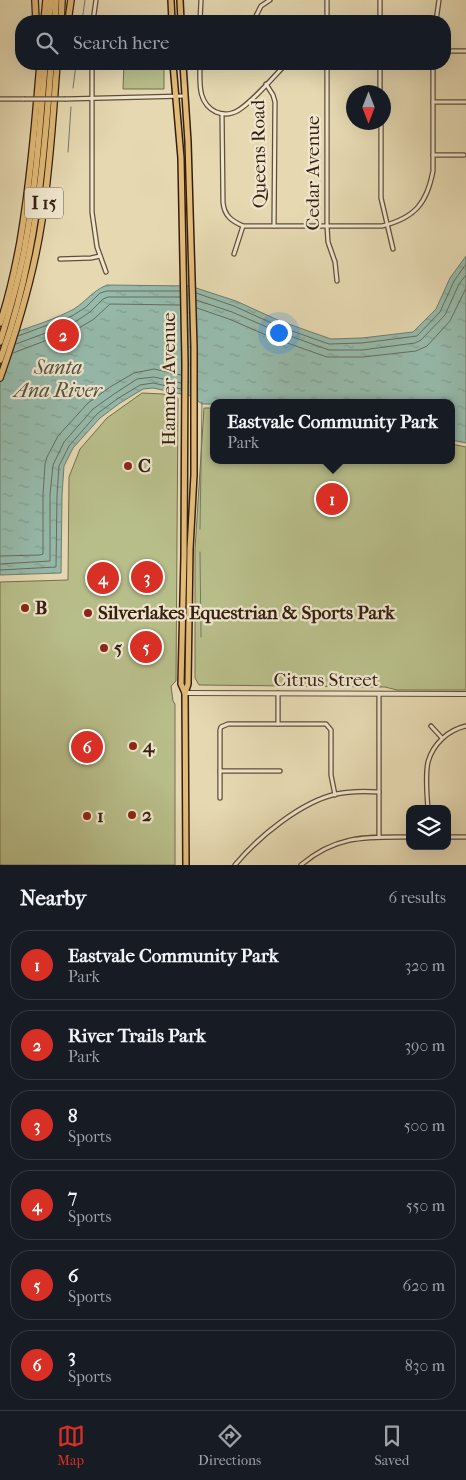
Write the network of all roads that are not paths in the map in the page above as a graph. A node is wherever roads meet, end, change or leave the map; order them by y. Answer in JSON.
{"nodes":[{"id":1,"x":35,"y":0,"type":"edge"},
{"id":2,"x":46,"y":0,"type":"edge"},
{"id":3,"x":51,"y":0,"type":"edge"},
{"id":4,"x":56,"y":0,"type":"edge"},
{"id":5,"x":62,"y":0,"type":"edge"},
{"id":6,"x":72,"y":0,"type":"edge"},
{"id":7,"x":96,"y":0,"type":"edge"},
{"id":8,"x":171,"y":0,"type":"edge"},
{"id":9,"x":180,"y":0,"type":"edge"},
{"id":10,"x":200,"y":0,"type":"edge"},
{"id":11,"x":270,"y":0,"type":"edge"},
{"id":12,"x":327,"y":0,"type":"edge"},
{"id":13,"x":380,"y":0,"type":"edge"},
{"id":14,"x":439,"y":0,"type":"edge"},
{"id":15,"x":36,"y":15,"type":"edge"},
{"id":16,"x":45,"y":15,"type":"edge"},
{"id":17,"x":50,"y":15,"type":"edge"},
{"id":18,"x":55,"y":15,"type":"edge"},
{"id":19,"x":61,"y":15,"type":"edge"},
{"id":20,"x":69,"y":15,"type":"edge"},
{"id":21,"x":94,"y":15,"type":"edge"},
{"id":22,"x":172,"y":15,"type":"edge"},
{"id":23,"x":181,"y":15,"type":"edge"},
{"id":24,"x":200,"y":15,"type":"edge"},
{"id":25,"x":256,"y":15,"type":"edge"},
{"id":26,"x":327,"y":15,"type":"edge"},
{"id":27,"x":380,"y":15,"type":"edge"},
{"id":28,"x":437,"y":15,"type":"edge"},
{"id":29,"x":451,"y":50,"type":"edge"},
{"id":30,"x":466,"y":51,"type":"edge"},
{"id":31,"x":39,"y":70,"type":"edge"},
{"id":32,"x":44,"y":70,"type":"edge"},
{"id":33,"x":50,"y":70,"type":"edge"},
{"id":34,"x":57,"y":70,"type":"edge"},
{"id":35,"x":92,"y":70,"type":"edge"},
{"id":36,"x":174,"y":70,"type":"edge"},
{"id":37,"x":183,"y":70,"type":"edge"},
{"id":38,"x":200,"y":70,"type":"edge"},
{"id":39,"x":280,"y":70,"type":"edge"},
{"id":40,"x":326,"y":70,"type":"edge"},
{"id":41,"x":380,"y":70,"type":"edge"},
{"id":42,"x":433,"y":70,"type":"edge"},
{"id":43,"x":266,"y":84,"type":"junction"},
{"id":44,"x":380,"y":85,"type":"edge"},
{"id":45,"x":185,"y":96,"type":"junction"},
{"id":46,"x":176,"y":97,"type":"junction"},
{"id":47,"x":0,"y":99,"type":"edge"},
{"id":48,"x":92,"y":99,"type":"junction"},
{"id":49,"x":433,"y":102,"type":"junction"},
{"id":50,"x":466,"y":102,"type":"edge"},
{"id":51,"x":222,"y":114,"type":"junction"},
{"id":52,"x":381,"y":130,"type":"edge"},
{"id":53,"x":433,"y":155,"type":"junction"},
{"id":54,"x":464,"y":155,"type":"dead end"},
{"id":55,"x":388,"y":224,"type":"junction"},
{"id":56,"x":243,"y":226,"type":"junction"},
{"id":57,"x":274,"y":226,"type":"junction"},
{"id":58,"x":327,"y":226,"type":"junction"},
{"id":59,"x":393,"y":249,"type":"dead end"},
{"id":60,"x":234,"y":254,"type":"dead end"},
{"id":61,"x":100,"y":256,"type":"junction"},
{"id":62,"x":60,"y":259,"type":"dead end"},
{"id":63,"x":106,"y":272,"type":"dead end"},
{"id":64,"x":337,"y":281,"type":"dead end"},
{"id":65,"x":8,"y":316,"type":"junction"},
{"id":66,"x":0,"y":323,"type":"edge"},
{"id":67,"x":0,"y":342,"type":"edge"},
{"id":68,"x":0,"y":360,"type":"edge"},
{"id":69,"x":0,"y":378,"type":"edge"},
{"id":70,"x":185,"y":692,"type":"junction"},
{"id":71,"x":278,"y":693,"type":"junction"},
{"id":72,"x":379,"y":694,"type":"junction"},
{"id":73,"x":466,"y":694,"type":"edge"},
{"id":74,"x":278,"y":724,"type":"junction"},
{"id":75,"x":431,"y":726,"type":"dead end"},
{"id":76,"x":466,"y":726,"type":"edge"},
{"id":77,"x":442,"y":738,"type":"junction"},
{"id":78,"x":220,"y":771,"type":"junction"},
{"id":79,"x":280,"y":771,"type":"dead end"},
{"id":80,"x":379,"y":792,"type":"junction"},
{"id":81,"x":335,"y":795,"type":"junction"},
{"id":82,"x":220,"y":798,"type":"dead end"},
{"id":83,"x":428,"y":805,"type":"edge"},
{"id":84,"x":379,"y":837,"type":"junction"},
{"id":85,"x":406,"y":837,"type":"edge"},
{"id":86,"x":451,"y":837,"type":"edge"},
{"id":87,"x":466,"y":837,"type":"edge"},
{"id":88,"x":186,"y":865,"type":"edge"},
{"id":89,"x":235,"y":865,"type":"edge"},
{"id":90,"x":301,"y":865,"type":"edge"}],
"edges":[{"from":1,"to":15,"type":"highway"},
{"from":2,"to":16,"type":"highway"},
{"from":3,"to":17,"type":"highway"},
{"from":4,"to":18,"type":"highway"},
{"from":5,"to":19,"type":"highway"},
{"from":6,"to":20,"type":"highway"},
{"from":7,"to":21,"type":"street"},
{"from":8,"to":22,"type":"main road"},
{"from":9,"to":23,"type":"main road"},
{"from":10,"to":24,"type":"street"},
{"from":11,"to":25,"type":"street"},
{"from":12,"to":26,"type":"street"},
{"from":13,"to":27,"type":"street"},
{"from":14,"to":28,"type":"street"},
{"from":29,"to":30,"type":"street"},
{"from":31,"to":65,"type":"highway","number":"I 15"},
{"from":32,"to":65,"type":"highway"},
{"from":33,"to":65,"type":"highway"},
{"from":34,"to":69,"type":"highway","number":"I 15"},
{"from":35,"to":48,"type":"street"},
{"from":36,"to":46,"type":"main road","name":"Hamner Avenue"},
{"from":37,"to":45,"type":"main road","name":"Hamner Avenue"},
{"from":38,"to":51,"type":"street"},
{"from":39,"to":43,"type":"street"},
{"from":40,"to":58,"type":"street","name":"Cedar Avenue"},
{"from":41,"to":44,"type":"street"},
{"from":42,"to":49,"type":"street"},
{"from":43,"to":51,"type":"street"},
{"from":43,"to":57,"type":"street","name":"Queens Road"},
{"from":45,"to":46,"type":"street"},
{"from":45,"to":70,"type":"main road","name":"Hamner Avenue"},
{"from":46,"to":48,"type":"street"},
{"from":46,"to":70,"type":"main road","name":"Hamner Avenue"},
{"from":47,"to":48,"type":"street","bridge":true},
{"from":48,"to":61,"type":"street"},
{"from":49,"to":50,"type":"street"},
{"from":49,"to":53,"type":"street"},
{"from":51,"to":56,"type":"street"},
{"from":52,"to":55,"type":"street"},
{"from":53,"to":54,"type":"street"},
{"from":53,"to":55,"type":"street"},
{"from":55,"to":58,"type":"street"},
{"from":55,"to":59,"type":"street"},
{"from":56,"to":57,"type":"street"},
{"from":56,"to":60,"type":"street"},
{"from":57,"to":58,"type":"street"},
{"from":58,"to":64,"type":"street","name":"Cedar Avenue"},
{"from":61,"to":62,"type":"street"},
{"from":61,"to":63,"type":"street"},
{"from":65,"to":66,"type":"highway","number":"I 15"},
{"from":65,"to":67,"type":"highway"},
{"from":65,"to":68,"type":"highway"},
{"from":70,"to":71,"type":"street","name":"Citrus Street"},
{"from":70,"to":88,"type":"main road","name":"Hamner Avenue"},
{"from":71,"to":72,"type":"street","name":"Citrus Street"},
{"from":71,"to":74,"type":"street"},
{"from":72,"to":73,"type":"street","name":"Citrus Street"},
{"from":72,"to":80,"type":"street"},
{"from":74,"to":78,"type":"street"},
{"from":74,"to":81,"type":"street"},
{"from":75,"to":77,"type":"street"},
{"from":76,"to":77,"type":"street"},
{"from":77,"to":83,"type":"street"},
{"from":78,"to":79,"type":"street"},
{"from":78,"to":82,"type":"street"},
{"from":80,"to":81,"type":"street"},
{"from":80,"to":84,"type":"street"},
{"from":81,"to":89,"type":"street"},
{"from":84,"to":85,"type":"street"},
{"from":84,"to":90,"type":"street"},
{"from":86,"to":87,"type":"street"}]}
